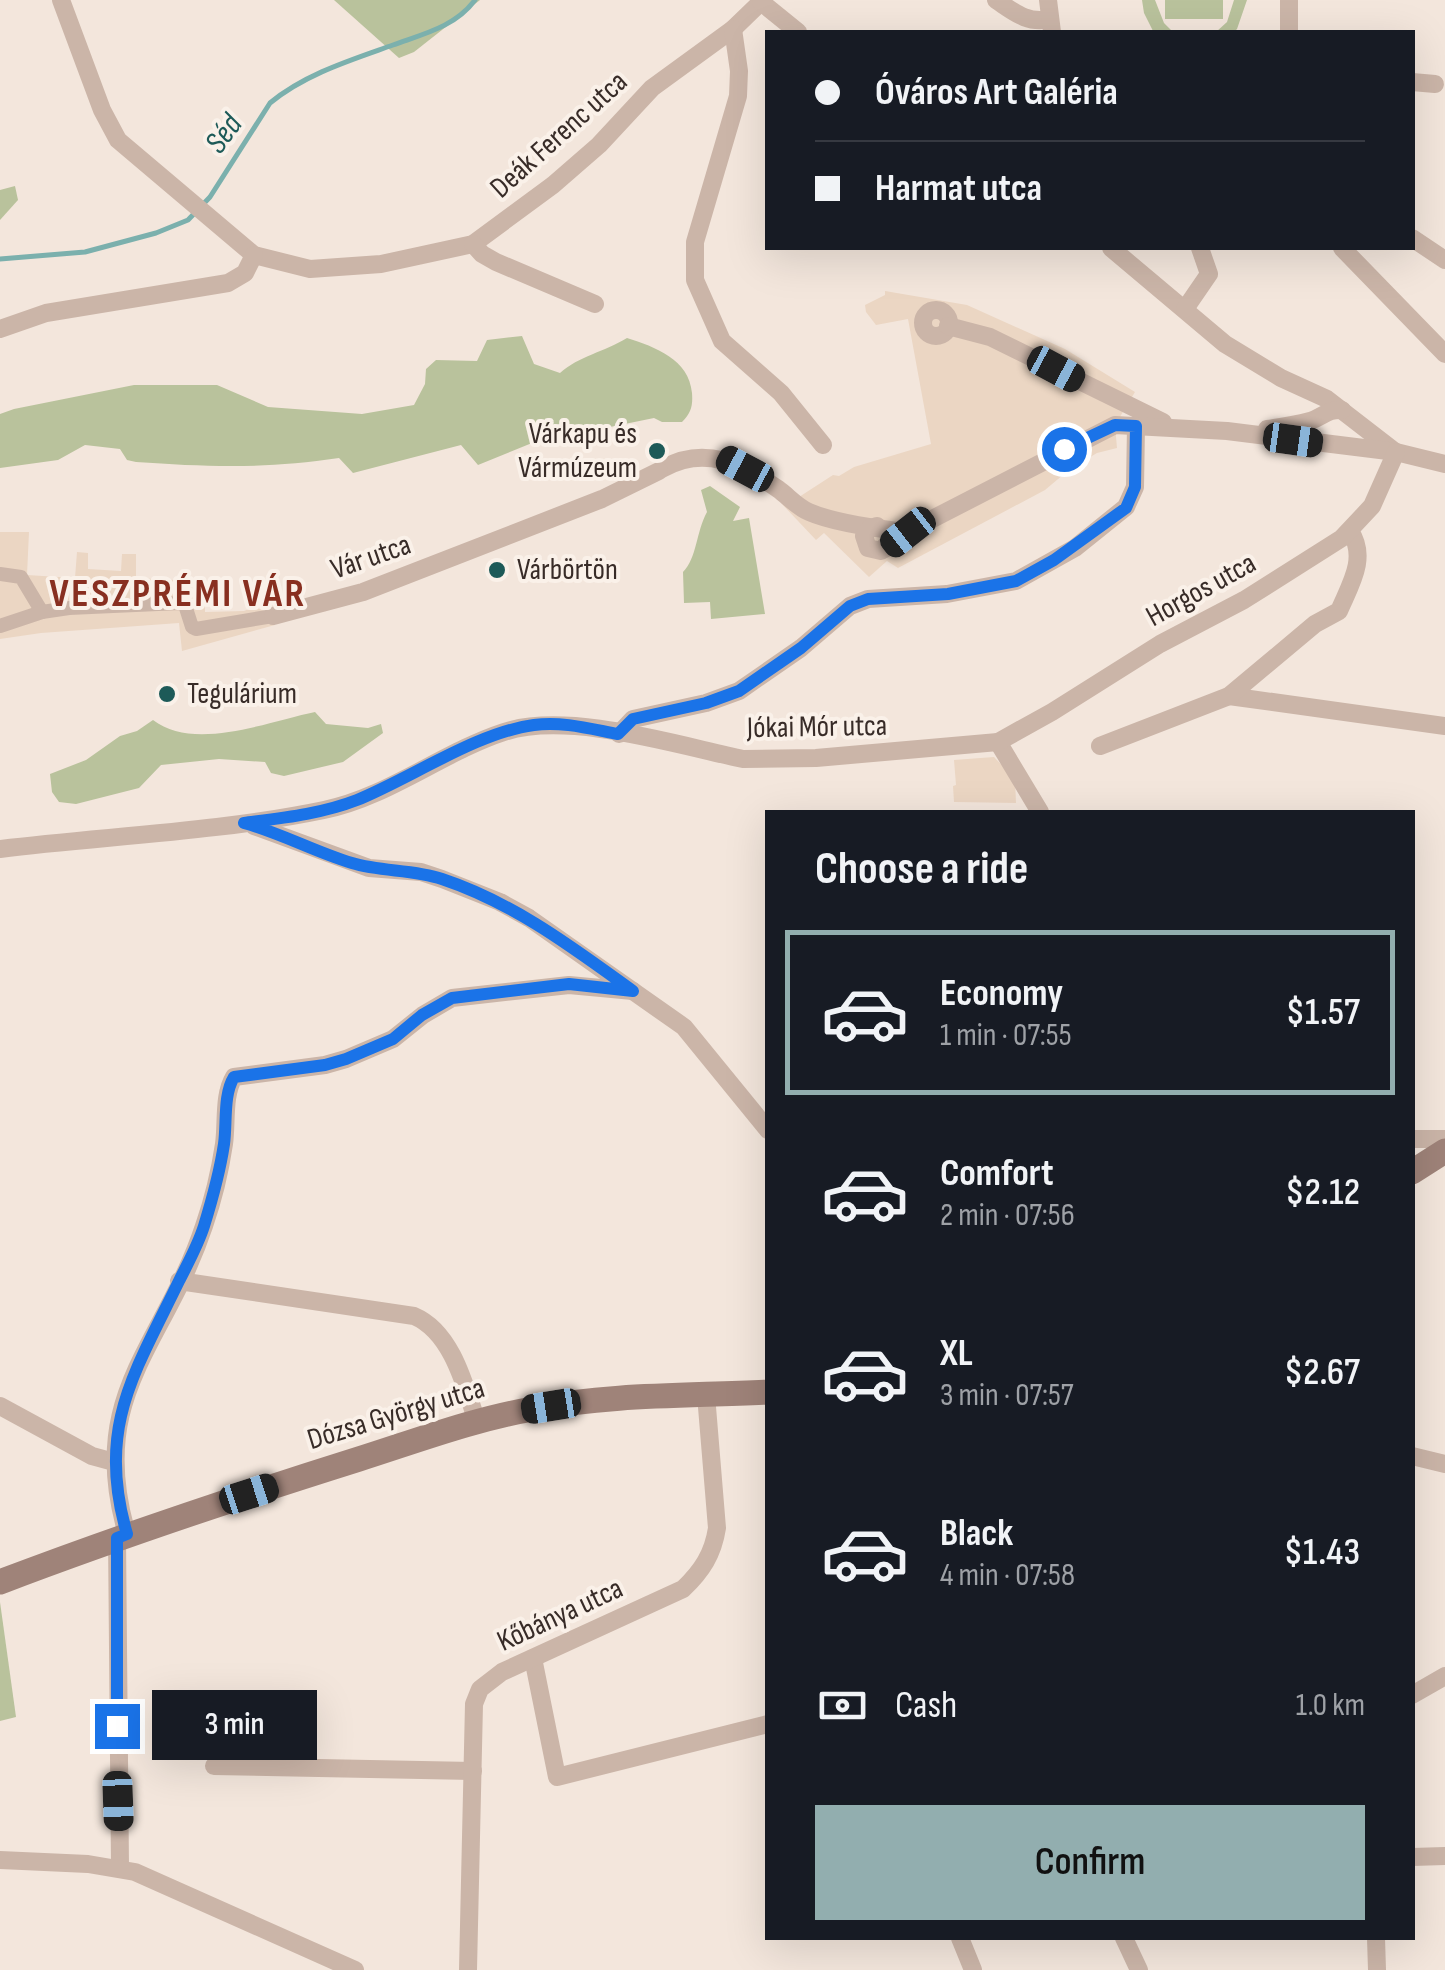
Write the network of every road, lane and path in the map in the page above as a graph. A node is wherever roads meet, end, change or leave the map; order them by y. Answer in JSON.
{"nodes":[{"id":1,"x":61,"y":0,"type":"edge"},
{"id":2,"x":996,"y":0,"type":"edge"},
{"id":3,"x":1289,"y":0,"type":"edge"},
{"id":4,"x":760,"y":1,"type":"edge"},
{"id":5,"x":1050,"y":21,"type":"edge"},
{"id":6,"x":732,"y":29,"type":"junction"},
{"id":7,"x":796,"y":30,"type":"edge"},
{"id":8,"x":1289,"y":30,"type":"edge"},
{"id":9,"x":1415,"y":82,"type":"edge"},
{"id":10,"x":1435,"y":84,"type":"dead end"},
{"id":11,"x":1415,"y":240,"type":"edge"},
{"id":12,"x":473,"y":244,"type":"junction"},
{"id":13,"x":1113,"y":250,"type":"edge"},
{"id":14,"x":1201,"y":250,"type":"edge"},
{"id":15,"x":1344,"y":250,"type":"edge"},
{"id":16,"x":254,"y":255,"type":"junction"},
{"id":17,"x":1445,"y":260,"type":"edge"},
{"id":18,"x":594,"y":304,"type":"dead end"},
{"id":19,"x":1185,"y":309,"type":"junction"},
{"id":20,"x":948,"y":326,"type":"dead end"},
{"id":21,"x":0,"y":329,"type":"edge"},
{"id":22,"x":1445,"y":354,"type":"edge"},
{"id":23,"x":1342,"y":410,"type":"junction"},
{"id":24,"x":1318,"y":418,"type":"junction"},
{"id":25,"x":1136,"y":426,"type":"junction"},
{"id":26,"x":1178,"y":428,"type":"junction"},
{"id":27,"x":1227,"y":430,"type":"junction"},
{"id":28,"x":1326,"y":444,"type":"junction"},
{"id":29,"x":823,"y":446,"type":"dead end"},
{"id":30,"x":1396,"y":452,"type":"junction"},
{"id":31,"x":1445,"y":464,"type":"edge"},
{"id":32,"x":880,"y":527,"type":"junction"},
{"id":33,"x":1350,"y":531,"type":"junction"},
{"id":34,"x":908,"y":532,"type":"junction"},
{"id":35,"x":0,"y":574,"type":"edge"},
{"id":36,"x":42,"y":612,"type":"junction"},
{"id":37,"x":273,"y":616,"type":"joint"},
{"id":38,"x":0,"y":626,"type":"edge"},
{"id":39,"x":1229,"y":696,"type":"junction"},
{"id":40,"x":1445,"y":726,"type":"edge"},
{"id":41,"x":618,"y":734,"type":"junction"},
{"id":42,"x":998,"y":742,"type":"junction"},
{"id":43,"x":1100,"y":746,"type":"dead end"},
{"id":44,"x":1039,"y":810,"type":"edge"},
{"id":45,"x":244,"y":823,"type":"junction"},
{"id":46,"x":0,"y":849,"type":"edge"},
{"id":47,"x":633,"y":991,"type":"junction"},
{"id":48,"x":765,"y":1126,"type":"edge"},
{"id":49,"x":1415,"y":1139,"type":"edge"},
{"id":50,"x":1445,"y":1139,"type":"edge"},
{"id":51,"x":1445,"y":1151,"type":"edge"},
{"id":52,"x":1415,"y":1170,"type":"edge"},
{"id":53,"x":179,"y":1281,"type":"junction"},
{"id":54,"x":765,"y":1392,"type":"edge"},
{"id":55,"x":706,"y":1395,"type":"junction"},
{"id":56,"x":0,"y":1406,"type":"edge"},
{"id":57,"x":477,"y":1422,"type":"junction"},
{"id":58,"x":1415,"y":1457,"type":"edge"},
{"id":59,"x":114,"y":1462,"type":"junction"},
{"id":60,"x":1445,"y":1464,"type":"edge"},
{"id":61,"x":122,"y":1536,"type":"junction"},
{"id":62,"x":0,"y":1582,"type":"edge"},
{"id":63,"x":533,"y":1658,"type":"junction"},
{"id":64,"x":1445,"y":1676,"type":"edge"},
{"id":65,"x":1415,"y":1694,"type":"edge"},
{"id":66,"x":765,"y":1725,"type":"edge"},
{"id":67,"x":214,"y":1766,"type":"dead end"},
{"id":68,"x":472,"y":1770,"type":"junction"},
{"id":69,"x":1445,"y":1856,"type":"edge"},
{"id":70,"x":1415,"y":1858,"type":"edge"},
{"id":71,"x":0,"y":1860,"type":"edge"},
{"id":72,"x":120,"y":1867,"type":"junction"},
{"id":73,"x":961,"y":1940,"type":"edge"},
{"id":74,"x":1125,"y":1940,"type":"edge"},
{"id":75,"x":1376,"y":1940,"type":"edge"},
{"id":76,"x":356,"y":1970,"type":"edge"},
{"id":77,"x":468,"y":1970,"type":"edge"},
{"id":78,"x":973,"y":1970,"type":"edge"},
{"id":79,"x":1139,"y":1970,"type":"edge"},
{"id":80,"x":1377,"y":1970,"type":"edge"}],
"edges":[{"from":1,"to":16,"type":"street","name":"Deák Ferenc utca"},
{"from":2,"to":5,"type":"street"},
{"from":3,"to":8,"type":"street"},
{"from":4,"to":6,"type":"street","name":"Deák Ferenc utca"},
{"from":4,"to":7,"type":"street"},
{"from":6,"to":12,"type":"street","name":"Deák Ferenc utca"},
{"from":6,"to":29,"type":"street"},
{"from":9,"to":10,"type":"street"},
{"from":11,"to":17,"type":"street"},
{"from":12,"to":16,"type":"street","name":"Deák Ferenc utca"},
{"from":12,"to":18,"type":"street"},
{"from":13,"to":19,"type":"street"},
{"from":14,"to":19,"type":"street"},
{"from":15,"to":22,"type":"street"},
{"from":16,"to":21,"type":"street"},
{"from":19,"to":23,"type":"street"},
{"from":20,"to":26,"type":"street"},
{"from":23,"to":24,"type":"street"},
{"from":23,"to":30,"type":"street"},
{"from":24,"to":27,"type":"street"},
{"from":24,"to":28,"type":"street"},
{"from":25,"to":26,"type":"street"},
{"from":25,"to":34,"type":"street"},
{"from":25,"to":41,"type":"street"},
{"from":26,"to":27,"type":"street"},
{"from":27,"to":28,"type":"street"},
{"from":28,"to":30,"type":"street"},
{"from":30,"to":31,"type":"street"},
{"from":30,"to":33,"type":"street","name":"Horgos utca"},
{"from":32,"to":34,"type":"street","name":"Vár utca"},
{"from":32,"to":34,"type":"street"},
{"from":32,"to":37,"type":"street","name":"Vár utca"},
{"from":33,"to":39,"type":"street"},
{"from":33,"to":42,"type":"street","name":"Horgos utca"},
{"from":35,"to":36,"type":"street"},
{"from":36,"to":37,"type":"street","name":"Vár utca"},
{"from":36,"to":38,"type":"street","name":"Vár utca"},
{"from":39,"to":40,"type":"street"},
{"from":39,"to":43,"type":"street"},
{"from":41,"to":42,"type":"street","name":"Jókai Mór utca"},
{"from":41,"to":45,"type":"street","name":"Jókai Mór utca"},
{"from":42,"to":44,"type":"street"},
{"from":45,"to":46,"type":"street","name":"Jókai Mór utca"},
{"from":45,"to":47,"type":"street"},
{"from":47,"to":48,"type":"street"},
{"from":47,"to":53,"type":"street"},
{"from":49,"to":50,"type":"street"},
{"from":51,"to":52,"type":"main road"},
{"from":53,"to":57,"type":"street"},
{"from":53,"to":59,"type":"street"},
{"from":54,"to":55,"type":"main road","name":"Dózsa György utca"},
{"from":55,"to":57,"type":"main road","name":"Dózsa György utca"},
{"from":55,"to":63,"type":"street","name":"Kőbánya utca"},
{"from":56,"to":59,"type":"street"},
{"from":57,"to":61,"type":"main road","name":"Dózsa György utca"},
{"from":58,"to":60,"type":"street"},
{"from":59,"to":61,"type":"street"},
{"from":61,"to":62,"type":"main road","name":"Dózsa György utca"},
{"from":61,"to":72,"type":"street"},
{"from":63,"to":66,"type":"street"},
{"from":63,"to":68,"type":"street","name":"Kőbánya utca"},
{"from":64,"to":65,"type":"street"},
{"from":67,"to":68,"type":"street"},
{"from":68,"to":77,"type":"street","name":"Kőbánya utca"},
{"from":69,"to":70,"type":"street"},
{"from":71,"to":72,"type":"street"},
{"from":72,"to":76,"type":"street"},
{"from":73,"to":78,"type":"street"},
{"from":74,"to":79,"type":"street"},
{"from":75,"to":80,"type":"street"}]}
